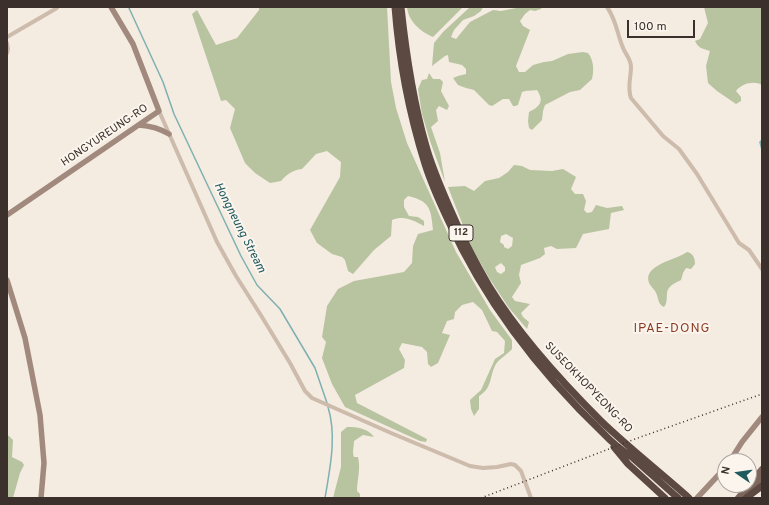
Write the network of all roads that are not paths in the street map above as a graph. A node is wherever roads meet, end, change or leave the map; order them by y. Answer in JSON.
{"nodes":[{"id":1,"x":111,"y":7,"type":"edge"},
{"id":2,"x":395,"y":7,"type":"edge"},
{"id":3,"x":401,"y":7,"type":"edge"},
{"id":4,"x":607,"y":7,"type":"edge"},
{"id":5,"x":57,"y":8,"type":"dead end"},
{"id":6,"x":7,"y":37,"type":"edge"},
{"id":7,"x":7,"y":44,"type":"edge"},
{"id":8,"x":7,"y":53,"type":"edge"},
{"id":9,"x":159,"y":111,"type":"junction"},
{"id":10,"x":139,"y":125,"type":"junction"},
{"id":11,"x":169,"y":134,"type":"junction"},
{"id":12,"x":7,"y":215,"type":"edge"},
{"id":13,"x":762,"y":269,"type":"edge"},
{"id":14,"x":7,"y":280,"type":"edge"},
{"id":15,"x":762,"y":417,"type":"edge"},
{"id":16,"x":606,"y":437,"type":"junction"},
{"id":17,"x":735,"y":453,"type":"edge"},
{"id":18,"x":717,"y":477,"type":"edge"},
{"id":19,"x":762,"y":477,"type":"edge"},
{"id":20,"x":762,"y":486,"type":"edge"},
{"id":21,"x":40,"y":498,"type":"edge"},
{"id":22,"x":531,"y":498,"type":"edge"},
{"id":23,"x":665,"y":498,"type":"edge"},
{"id":24,"x":678,"y":498,"type":"edge"},
{"id":25,"x":689,"y":498,"type":"edge"},
{"id":26,"x":697,"y":498,"type":"edge"},
{"id":27,"x":745,"y":498,"type":"edge"}],
"edges":[{"from":1,"to":9,"type":"street","name":"HONGYUREUNG-RO"},
{"from":2,"to":16,"type":"highway","name":"SUSEOKHOPYEONG-RO","number":"112"},
{"from":3,"to":25,"type":"highway","name":"SUSEOKHOPYEONG-RO","number":"112"},
{"from":4,"to":13,"type":"street"},
{"from":5,"to":6,"type":"street"},
{"from":7,"to":8,"type":"street"},
{"from":9,"to":10,"type":"street","name":"HONGYUREUNG-RO"},
{"from":9,"to":11,"type":"street"},
{"from":10,"to":11,"type":"street"},
{"from":10,"to":12,"type":"street","name":"HONGYUREUNG-RO"},
{"from":11,"to":22,"type":"street"},
{"from":14,"to":21,"type":"street"},
{"from":15,"to":17,"type":"street"},
{"from":16,"to":23,"type":"highway"},
{"from":16,"to":24,"type":"highway","name":"SUSEOKHOPYEONG-RO","number":"112"},
{"from":18,"to":26,"type":"street"},
{"from":19,"to":27,"type":"main road"},
{"from":20,"to":27,"type":"highway"}]}
